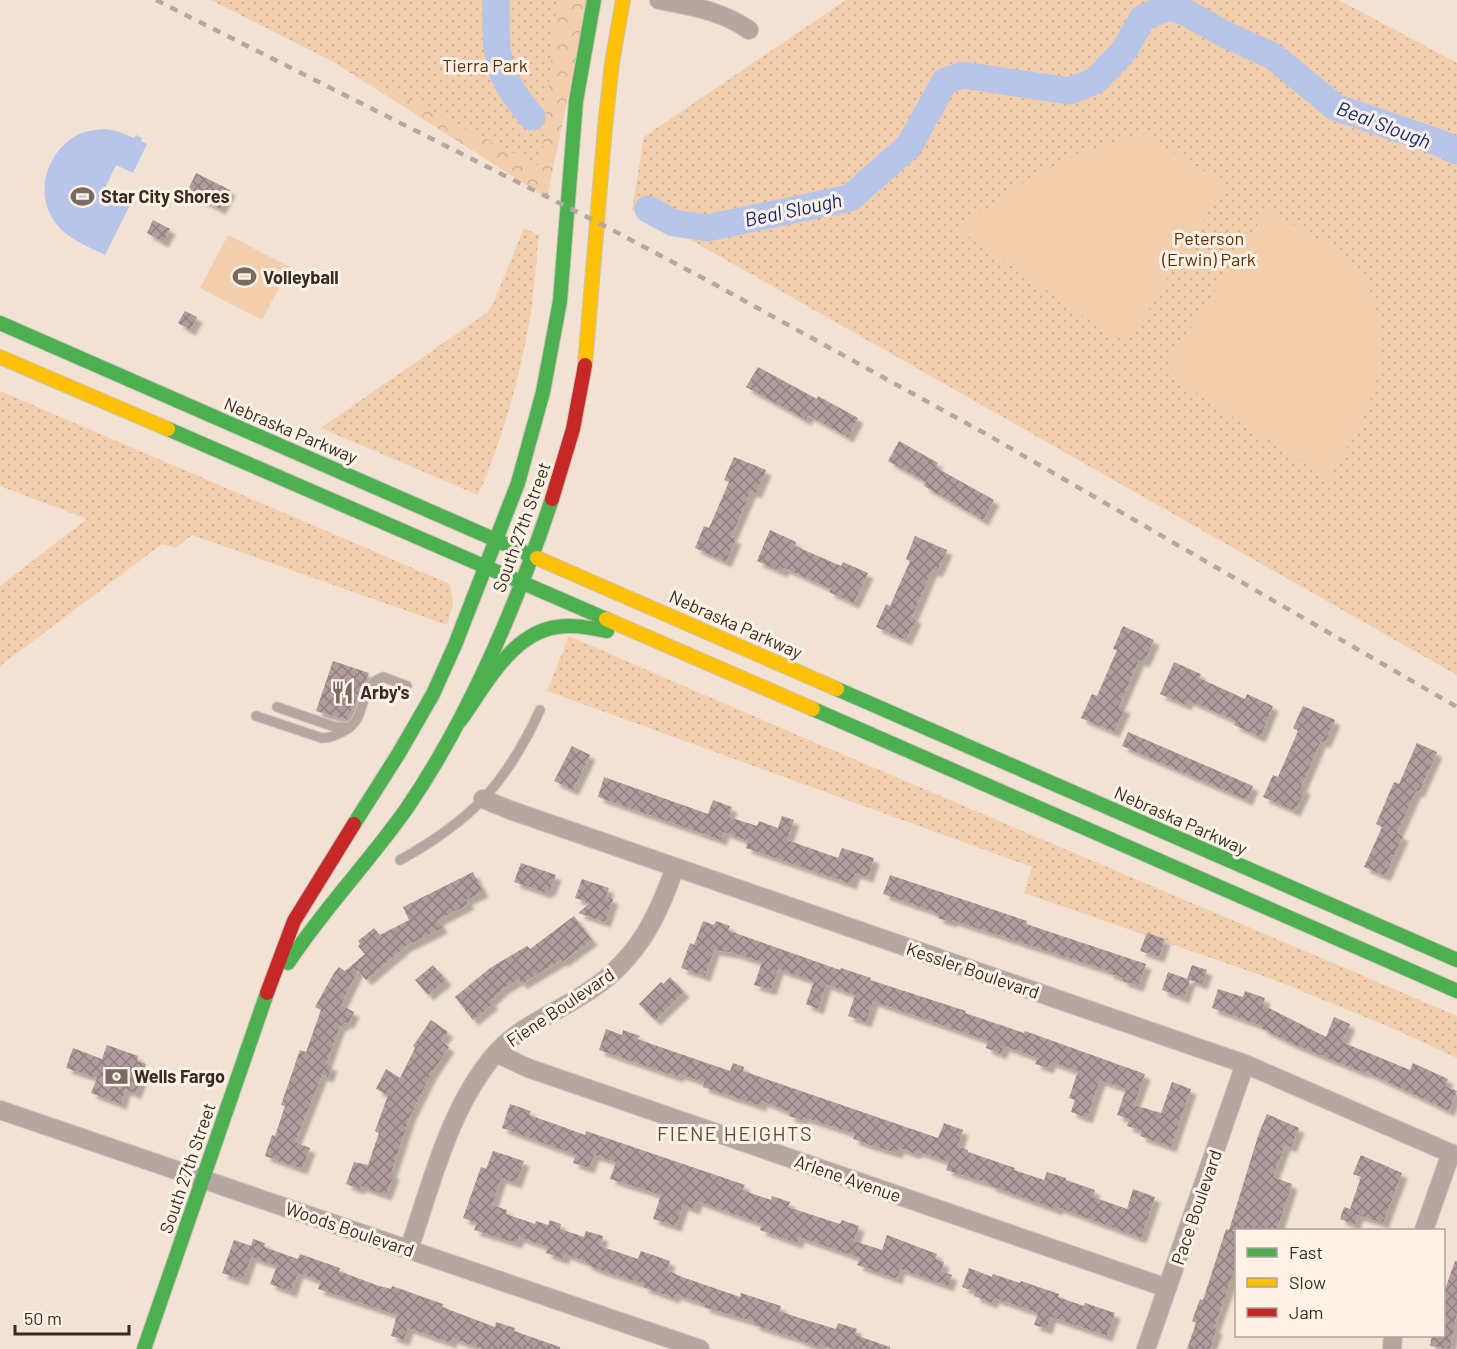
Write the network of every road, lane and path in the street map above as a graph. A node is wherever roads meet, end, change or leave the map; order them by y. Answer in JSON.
{"nodes":[{"id":1,"x":594,"y":0,"type":"edge"},
{"id":2,"x":623,"y":0,"type":"edge"},
{"id":3,"x":659,"y":0,"type":"edge"},
{"id":4,"x":749,"y":30,"type":"dead end"},
{"id":5,"x":0,"y":323,"type":"edge"},
{"id":6,"x":0,"y":357,"type":"edge"},
{"id":7,"x":496,"y":539,"type":"junction"},
{"id":8,"x":533,"y":555,"type":"junction"},
{"id":9,"x":486,"y":566,"type":"junction"},
{"id":10,"x":522,"y":582,"type":"junction"},
{"id":11,"x":752,"y":683,"type":"junction"},
{"id":12,"x":407,"y":686,"type":"dead end"},
{"id":13,"x":277,"y":707,"type":"dead end"},
{"id":14,"x":540,"y":710,"type":"dead end"},
{"id":15,"x":256,"y":716,"type":"dead end"},
{"id":16,"x":460,"y":721,"type":"junction"},
{"id":17,"x":352,"y":727,"type":"junction"},
{"id":18,"x":483,"y":799,"type":"junction"},
{"id":19,"x":345,"y":834,"type":"junction"},
{"id":20,"x":400,"y":860,"type":"dead end"},
{"id":21,"x":675,"y":867,"type":"junction"},
{"id":22,"x":346,"y":886,"type":"junction"},
{"id":23,"x":1457,"y":960,"type":"edge"},
{"id":24,"x":1457,"y":991,"type":"edge"},
{"id":25,"x":265,"y":999,"type":"junction"},
{"id":26,"x":496,"y":1053,"type":"junction"},
{"id":27,"x":1245,"y":1064,"type":"junction"},
{"id":28,"x":0,"y":1110,"type":"edge"},
{"id":29,"x":1454,"y":1155,"type":"edge"},
{"id":30,"x":203,"y":1178,"type":"junction"},
{"id":31,"x":1424,"y":1229,"type":"edge"},
{"id":32,"x":409,"y":1249,"type":"junction"},
{"id":33,"x":1167,"y":1288,"type":"junction"},
{"id":34,"x":144,"y":1349,"type":"edge"},
{"id":35,"x":700,"y":1349,"type":"edge"},
{"id":36,"x":1146,"y":1349,"type":"edge"}],
"edges":[{"from":1,"to":7,"type":"main road","name":"South 27th Street"},
{"from":2,"to":8,"type":"main road","name":"South 27th Street"},
{"from":3,"to":4,"type":"street"},
{"from":5,"to":7,"type":"main road","name":"Nebraska Parkway"},
{"from":6,"to":9,"type":"main road"},
{"from":7,"to":8,"type":"main road","name":"Nebraska Parkway"},
{"from":7,"to":9,"type":"main road","name":"South 27th Street"},
{"from":8,"to":10,"type":"main road","name":"South 27th Street"},
{"from":8,"to":23,"type":"main road","name":"Nebraska Parkway"},
{"from":9,"to":10,"type":"main road"},
{"from":9,"to":19,"type":"main road","name":"South 27th Street"},
{"from":10,"to":11,"type":"main road"},
{"from":10,"to":16,"type":"main road","name":"South 27th Street"},
{"from":11,"to":16,"type":"main road"},
{"from":11,"to":24,"type":"main road"},
{"from":12,"to":17,"type":"lane"},
{"from":13,"to":17,"type":"lane"},
{"from":14,"to":18,"type":"lane"},
{"from":15,"to":17,"type":"lane"},
{"from":16,"to":22,"type":"main road","name":"South 27th Street"},
{"from":18,"to":20,"type":"lane"},
{"from":18,"to":21,"type":"street","name":"Kessler Boulevard"},
{"from":19,"to":22,"type":"main road"},
{"from":19,"to":25,"type":"main road","name":"South 27th Street"},
{"from":21,"to":26,"type":"street","name":"Fiene Boulevard"},
{"from":21,"to":27,"type":"street","name":"Kessler Boulevard"},
{"from":22,"to":25,"type":"main road","name":"South 27th Street"},
{"from":25,"to":30,"type":"main road","name":"South 27th Street"},
{"from":26,"to":32,"type":"street","name":"Fiene Boulevard"},
{"from":26,"to":33,"type":"street","name":"Arlene Avenue"},
{"from":27,"to":29,"type":"street","name":"Kessler Boulevard"},
{"from":27,"to":33,"type":"street","name":"Pace Boulevard"},
{"from":28,"to":30,"type":"street","name":"Woods Boulevard"},
{"from":29,"to":31,"type":"street"},
{"from":30,"to":32,"type":"street","name":"Woods Boulevard"},
{"from":30,"to":34,"type":"main road","name":"South 27th Street"},
{"from":32,"to":35,"type":"street","name":"Woods Boulevard"},
{"from":33,"to":36,"type":"street","name":"Pace Boulevard"}]}
